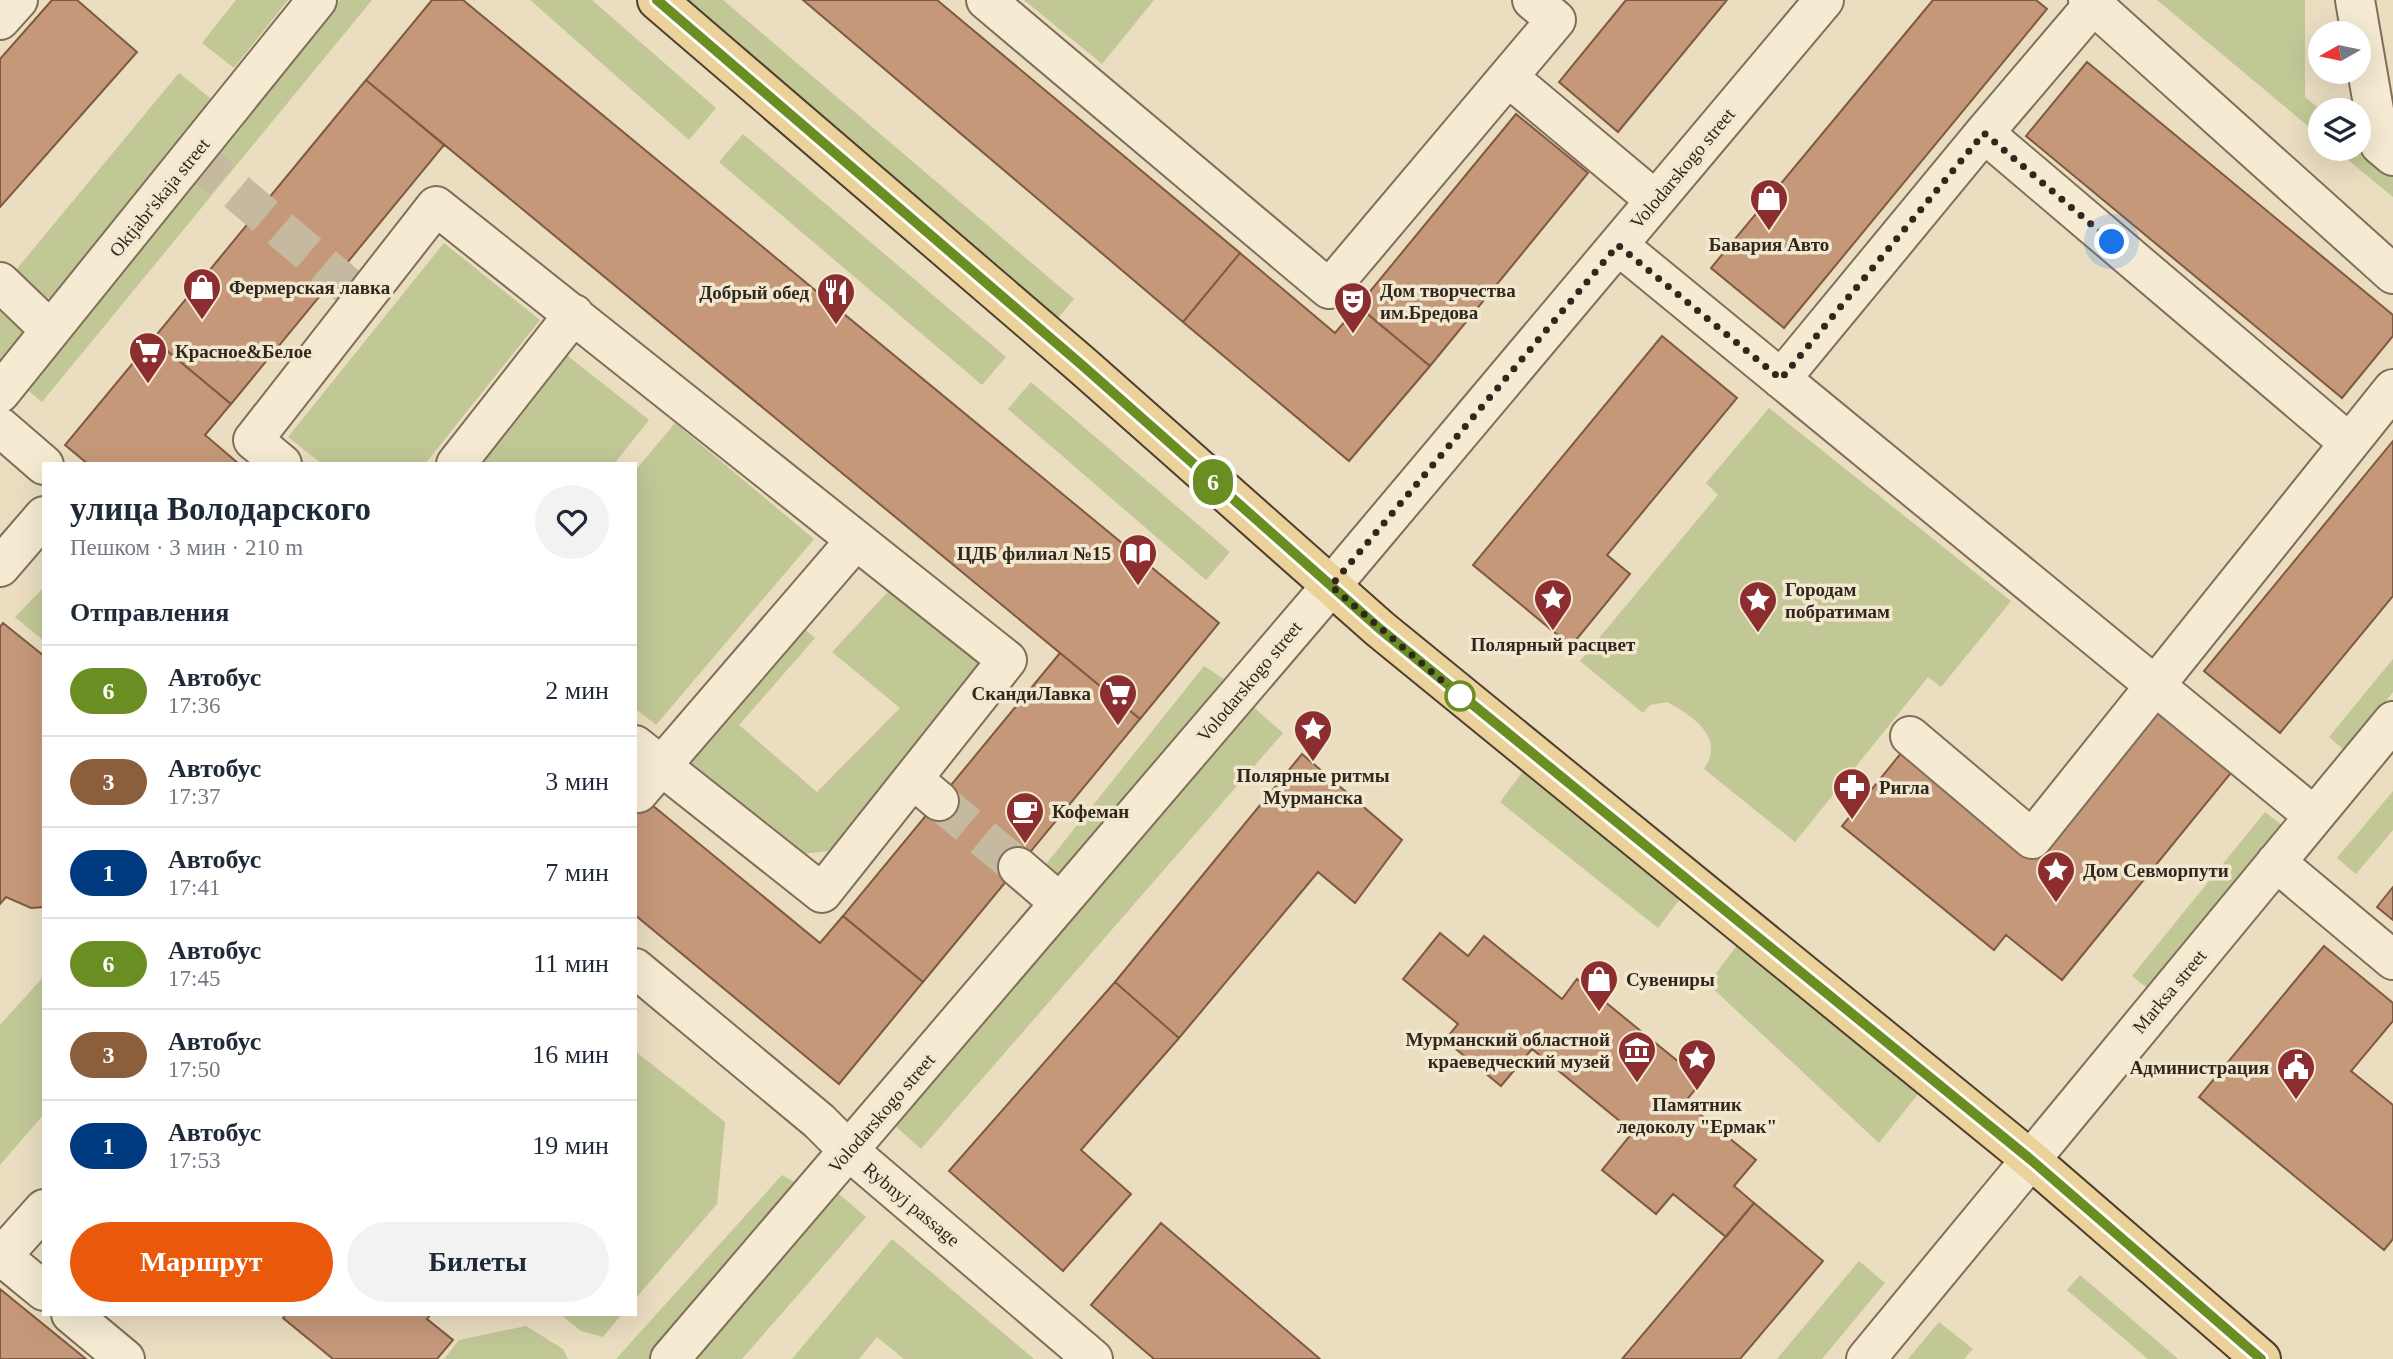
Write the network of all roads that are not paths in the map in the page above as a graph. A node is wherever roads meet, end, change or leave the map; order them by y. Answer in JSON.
{"nodes":[{"id":1,"x":18,"y":0,"type":"edge"},
{"id":2,"x":317,"y":0,"type":"edge"},
{"id":3,"x":657,"y":0,"type":"edge"},
{"id":4,"x":986,"y":0,"type":"edge"},
{"id":5,"x":1532,"y":0,"type":"edge"},
{"id":6,"x":1824,"y":0,"type":"edge"},
{"id":7,"x":2355,"y":0,"type":"edge"},
{"id":8,"x":2091,"y":2,"type":"edge"},
{"id":9,"x":0,"y":20,"type":"edge"},
{"id":10,"x":1508,"y":77,"type":"junction"},
{"id":11,"x":2383,"y":89,"type":"edge"},
{"id":12,"x":1984,"y":133,"type":"junction"},
{"id":13,"x":2393,"y":156,"type":"edge"},
{"id":14,"x":1655,"y":200,"type":"junction"},
{"id":15,"x":1618,"y":245,"type":"junction"},
{"id":16,"x":2393,"y":274,"type":"edge"},
{"id":17,"x":0,"y":282,"type":"edge"},
{"id":18,"x":574,"y":314,"type":"junction"},
{"id":19,"x":50,"y":330,"type":"junction"},
{"id":20,"x":1781,"y":379,"type":"junction"},
{"id":21,"x":2393,"y":389,"type":"edge"},
{"id":22,"x":0,"y":393,"type":"edge"},
{"id":23,"x":0,"y":427,"type":"edge"},
{"id":24,"x":2349,"y":443,"type":"junction"},
{"id":25,"x":280,"y":462,"type":"edge"},
{"id":26,"x":458,"y":462,"type":"edge"},
{"id":27,"x":42,"y":463,"type":"edge"},
{"id":28,"x":42,"y":518,"type":"edge"},
{"id":29,"x":856,"y":540,"type":"junction"},
{"id":30,"x":0,"y":567,"type":"edge"},
{"id":31,"x":1331,"y":586,"type":"junction"},
{"id":32,"x":2154,"y":685,"type":"junction"},
{"id":33,"x":2393,"y":721,"type":"edge"},
{"id":34,"x":1910,"y":736,"type":"dead end"},
{"id":35,"x":645,"y":768,"type":"edge"},
{"id":36,"x":2314,"y":816,"type":"junction"},
{"id":37,"x":2276,"y":862,"type":"junction"},
{"id":38,"x":1018,"y":867,"type":"tunnel mouth"},
{"id":39,"x":1060,"y":903,"type":"junction"},
{"id":40,"x":2393,"y":960,"type":"edge"},
{"id":41,"x":637,"y":970,"type":"edge"},
{"id":42,"x":848,"y":1150,"type":"junction"},
{"id":43,"x":2030,"y":1159,"type":"junction"},
{"id":44,"x":42,"y":1211,"type":"edge"},
{"id":45,"x":1,"y":1256,"type":"edge"},
{"id":46,"x":42,"y":1289,"type":"edge"},
{"id":47,"x":73,"y":1316,"type":"edge"},
{"id":48,"x":125,"y":1359,"type":"edge"},
{"id":49,"x":670,"y":1359,"type":"edge"},
{"id":50,"x":1093,"y":1359,"type":"edge"},
{"id":51,"x":1866,"y":1359,"type":"edge"},
{"id":52,"x":2261,"y":1359,"type":"edge"}],
"edges":[{"from":1,"to":9,"type":"street"},
{"from":2,"to":19,"type":"street","name":"Oktjabr'skaja street"},
{"from":3,"to":31,"type":"main road"},
{"from":4,"to":10,"type":"street"},
{"from":5,"to":10,"type":"street"},
{"from":6,"to":14,"type":"street","name":"Volodarskogo street"},
{"from":7,"to":11,"type":"street"},
{"from":8,"to":12,"type":"street"},
{"from":8,"to":16,"type":"street"},
{"from":10,"to":14,"type":"street"},
{"from":11,"to":13,"type":"street"},
{"from":12,"to":20,"type":"street"},
{"from":12,"to":24,"type":"street"},
{"from":14,"to":15,"type":"street","name":"Volodarskogo street"},
{"from":15,"to":20,"type":"street"},
{"from":15,"to":31,"type":"street","name":"Volodarskogo street"},
{"from":17,"to":19,"type":"street"},
{"from":18,"to":25,"type":"street"},
{"from":18,"to":26,"type":"street"},
{"from":18,"to":29,"type":"street"},
{"from":19,"to":22,"type":"street","name":"Oktjabr'skaja street"},
{"from":20,"to":32,"type":"street"},
{"from":21,"to":24,"type":"street"},
{"from":23,"to":27,"type":"street"},
{"from":24,"to":32,"type":"street"},
{"from":28,"to":30,"type":"street"},
{"from":29,"to":35,"type":"street"},
{"from":29,"to":35,"type":"street"},
{"from":31,"to":39,"type":"street","name":"Volodarskogo street"},
{"from":31,"to":43,"type":"main road"},
{"from":32,"to":34,"type":"street"},
{"from":32,"to":36,"type":"street"},
{"from":33,"to":36,"type":"street","name":"Marksa street"},
{"from":36,"to":37,"type":"street","name":"Marksa street"},
{"from":37,"to":40,"type":"street"},
{"from":37,"to":43,"type":"street","name":"Marksa street"},
{"from":38,"to":39,"type":"street"},
{"from":39,"to":42,"type":"street","name":"Volodarskogo street"},
{"from":41,"to":42,"type":"street","name":"Rybnyj passage"},
{"from":42,"to":49,"type":"street","name":"Volodarskogo street"},
{"from":42,"to":50,"type":"street","name":"Rybnyj passage"},
{"from":43,"to":51,"type":"street","name":"Marksa street"},
{"from":43,"to":52,"type":"main road"},
{"from":44,"to":45,"type":"street"},
{"from":45,"to":46,"type":"street"},
{"from":47,"to":48,"type":"street"}]}
